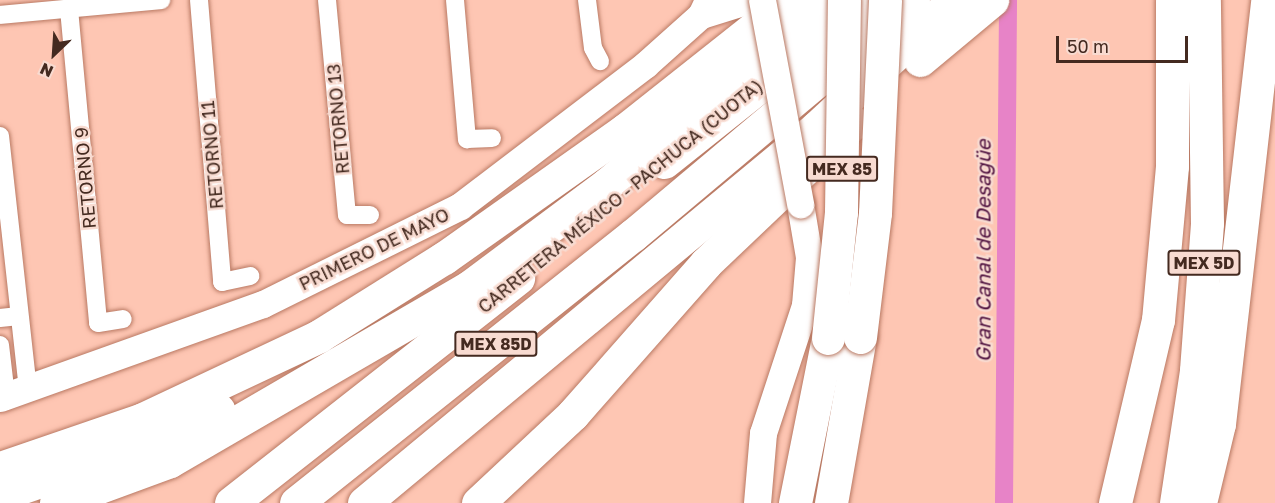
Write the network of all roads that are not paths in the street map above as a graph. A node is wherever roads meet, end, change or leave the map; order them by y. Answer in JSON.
{"nodes":[{"id":1,"x":160,"y":0,"type":"edge"},
{"id":2,"x":199,"y":0,"type":"edge"},
{"id":3,"x":327,"y":0,"type":"edge"},
{"id":4,"x":455,"y":0,"type":"edge"},
{"id":5,"x":587,"y":0,"type":"edge"},
{"id":6,"x":749,"y":0,"type":"edge"},
{"id":7,"x":762,"y":0,"type":"edge"},
{"id":8,"x":789,"y":0,"type":"edge"},
{"id":9,"x":823,"y":0,"type":"edge"},
{"id":10,"x":844,"y":0,"type":"edge"},
{"id":11,"x":868,"y":0,"type":"edge"},
{"id":12,"x":885,"y":0,"type":"edge"},
{"id":13,"x":992,"y":0,"type":"edge"},
{"id":14,"x":1172,"y":0,"type":"edge"},
{"id":15,"x":1267,"y":0,"type":"edge"},
{"id":16,"x":704,"y":8,"type":"edge"},
{"id":17,"x":69,"y":9,"type":"junction"},
{"id":18,"x":1205,"y":11,"type":"edge"},
{"id":19,"x":938,"y":12,"type":"edge"},
{"id":20,"x":0,"y":15,"type":"edge"},
{"id":21,"x":600,"y":61,"type":"dead end"},
{"id":22,"x":625,"y":130,"type":"junction"},
{"id":23,"x":0,"y":136,"type":"edge"},
{"id":24,"x":492,"y":138,"type":"dead end"},
{"id":25,"x":370,"y":214,"type":"dead end"},
{"id":26,"x":250,"y":276,"type":"dead end"},
{"id":27,"x":19,"y":316,"type":"junction"},
{"id":28,"x":0,"y":318,"type":"edge"},
{"id":29,"x":123,"y":319,"type":"dead end"},
{"id":30,"x":0,"y":345,"type":"edge"},
{"id":31,"x":11,"y":394,"type":"edge"},
{"id":32,"x":0,"y":468,"type":"edge"},
{"id":33,"x":0,"y":495,"type":"edge"},
{"id":34,"x":56,"y":503,"type":"edge"},
{"id":35,"x":231,"y":503,"type":"edge"},
{"id":36,"x":296,"y":503,"type":"edge"},
{"id":37,"x":364,"y":503,"type":"edge"},
{"id":38,"x":478,"y":503,"type":"edge"},
{"id":39,"x":757,"y":503,"type":"edge"},
{"id":40,"x":795,"y":503,"type":"edge"},
{"id":41,"x":831,"y":503,"type":"edge"},
{"id":42,"x":1115,"y":503,"type":"edge"},
{"id":43,"x":1176,"y":503,"type":"edge"},
{"id":44,"x":1200,"y":503,"type":"edge"}],
"edges":[{"from":1,"to":17,"type":"street"},
{"from":2,"to":26,"type":"street","name":"RETORNO 11"},
{"from":3,"to":25,"type":"street","name":"RETORNO 13"},
{"from":4,"to":24,"type":"street"},
{"from":5,"to":21,"type":"street"},
{"from":6,"to":16,"type":"main road","name":"PRIMERO DE MAYO"},
{"from":7,"to":39,"type":"main road","bridge":true},
{"from":8,"to":22,"type":"highway"},
{"from":9,"to":34,"type":"highway"},
{"from":10,"to":40,"type":"highway","number":"MEX 85","bridge":true},
{"from":11,"to":35,"type":"highway","name":"CARRETERA MÉXICO - PACHUCA (CUOTA)","number":"MEX 85D"},
{"from":12,"to":41,"type":"highway","number":"MEX 85","bridge":true},
{"from":13,"to":19,"type":"highway"},
{"from":14,"to":42,"type":"highway","number":"MEX 5D"},
{"from":15,"to":44,"type":"highway"},
{"from":16,"to":31,"type":"main road","name":"PRIMERO DE MAYO"},
{"from":17,"to":20,"type":"street"},
{"from":17,"to":29,"type":"street","name":"RETORNO 9"},
{"from":18,"to":43,"type":"highway","number":"MEX 5D"},
{"from":19,"to":36,"type":"highway","name":"CARRETERA MÉXICO - PACHUCA (CUOTA)","number":"MEX 85D"},
{"from":19,"to":37,"type":"highway"},
{"from":19,"to":38,"type":"highway"},
{"from":22,"to":32,"type":"highway"},
{"from":22,"to":33,"type":"highway"},
{"from":23,"to":27,"type":"street"},
{"from":27,"to":28,"type":"street"},
{"from":27,"to":31,"type":"street"},
{"from":30,"to":31,"type":"street"}]}
